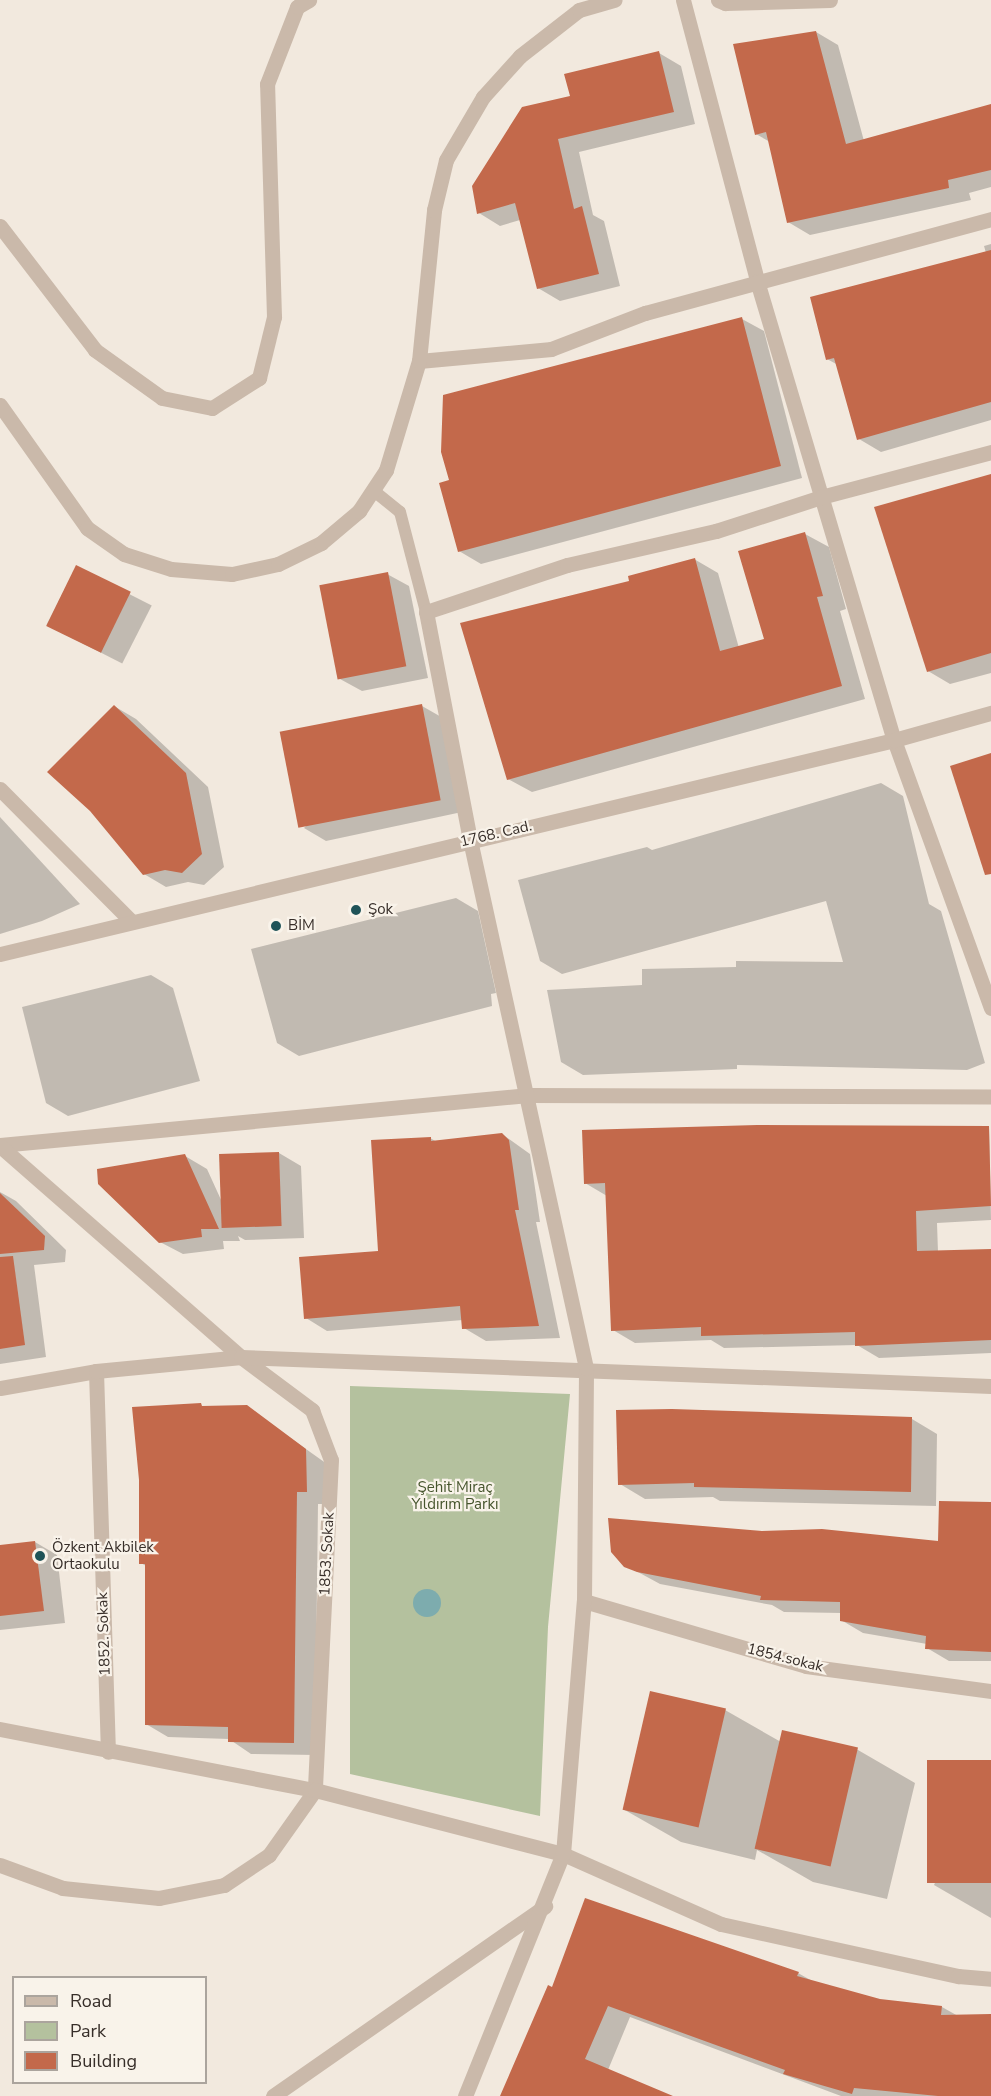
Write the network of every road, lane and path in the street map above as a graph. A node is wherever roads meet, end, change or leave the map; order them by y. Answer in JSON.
{"nodes":[{"id":1,"x":309,"y":0,"type":"edge"},
{"id":2,"x":615,"y":0,"type":"edge"},
{"id":3,"x":683,"y":0,"type":"edge"},
{"id":4,"x":718,"y":0,"type":"edge"},
{"id":5,"x":830,"y":0,"type":"edge"},
{"id":6,"x":991,"y":219,"type":"edge"},
{"id":7,"x":0,"y":226,"type":"edge"},
{"id":8,"x":757,"y":281,"type":"junction"},
{"id":9,"x":419,"y":361,"type":"junction"},
{"id":10,"x":0,"y":405,"type":"edge"},
{"id":11,"x":991,"y":452,"type":"edge"},
{"id":12,"x":374,"y":491,"type":"junction"},
{"id":13,"x":821,"y":496,"type":"junction"},
{"id":14,"x":426,"y":612,"type":"junction"},
{"id":15,"x":991,"y":712,"type":"edge"},
{"id":16,"x":894,"y":740,"type":"junction"},
{"id":17,"x":0,"y":789,"type":"edge"},
{"id":18,"x":470,"y":840,"type":"junction"},
{"id":19,"x":132,"y":922,"type":"junction"},
{"id":20,"x":0,"y":954,"type":"edge"},
{"id":21,"x":991,"y":1008,"type":"edge"},
{"id":22,"x":529,"y":1095,"type":"junction"},
{"id":23,"x":991,"y":1097,"type":"edge"},
{"id":24,"x":0,"y":1146,"type":"edge"},
{"id":25,"x":241,"y":1357,"type":"junction"},
{"id":26,"x":586,"y":1368,"type":"junction"},
{"id":27,"x":96,"y":1371,"type":"junction"},
{"id":28,"x":991,"y":1386,"type":"edge"},
{"id":29,"x":0,"y":1388,"type":"edge"},
{"id":30,"x":584,"y":1601,"type":"junction"},
{"id":31,"x":991,"y":1691,"type":"edge"},
{"id":32,"x":0,"y":1729,"type":"edge"},
{"id":33,"x":108,"y":1752,"type":"junction"},
{"id":34,"x":315,"y":1790,"type":"junction"},
{"id":35,"x":563,"y":1854,"type":"junction"},
{"id":36,"x":0,"y":1865,"type":"edge"},
{"id":37,"x":545,"y":1906,"type":"junction"},
{"id":38,"x":991,"y":1980,"type":"edge"},
{"id":39,"x":273,"y":2096,"type":"edge"},
{"id":40,"x":465,"y":2096,"type":"edge"}],
"edges":[{"from":1,"to":7,"type":"street"},
{"from":2,"to":9,"type":"street"},
{"from":3,"to":8,"type":"street"},
{"from":4,"to":5,"type":"street"},
{"from":6,"to":8,"type":"street"},
{"from":8,"to":9,"type":"street"},
{"from":8,"to":13,"type":"street"},
{"from":9,"to":12,"type":"street"},
{"from":10,"to":12,"type":"street"},
{"from":11,"to":13,"type":"street"},
{"from":12,"to":14,"type":"lane"},
{"from":13,"to":14,"type":"street"},
{"from":13,"to":16,"type":"street"},
{"from":14,"to":18,"type":"street"},
{"from":15,"to":16,"type":"street","name":"1768. Cad."},
{"from":16,"to":18,"type":"street","name":"1768. Cad."},
{"from":16,"to":21,"type":"street"},
{"from":17,"to":19,"type":"street"},
{"from":18,"to":19,"type":"street","name":"1768. Cad."},
{"from":18,"to":22,"type":"street"},
{"from":19,"to":20,"type":"street","name":"1768. Cad."},
{"from":22,"to":23,"type":"street"},
{"from":22,"to":24,"type":"street"},
{"from":22,"to":26,"type":"street"},
{"from":24,"to":25,"type":"street","name":"1853. Sokak"},
{"from":25,"to":26,"type":"street"},
{"from":25,"to":27,"type":"street"},
{"from":25,"to":34,"type":"street","name":"1853. Sokak"},
{"from":26,"to":28,"type":"street"},
{"from":26,"to":30,"type":"street"},
{"from":27,"to":29,"type":"street"},
{"from":27,"to":33,"type":"street","name":"1852. Sokak"},
{"from":30,"to":31,"type":"street","name":"1854.sokak"},
{"from":30,"to":35,"type":"street"},
{"from":32,"to":33,"type":"street"},
{"from":33,"to":34,"type":"street"},
{"from":34,"to":35,"type":"street"},
{"from":34,"to":36,"type":"street"},
{"from":35,"to":37,"type":"street"},
{"from":35,"to":38,"type":"street"},
{"from":37,"to":39,"type":"street"},
{"from":37,"to":40,"type":"street"}]}
